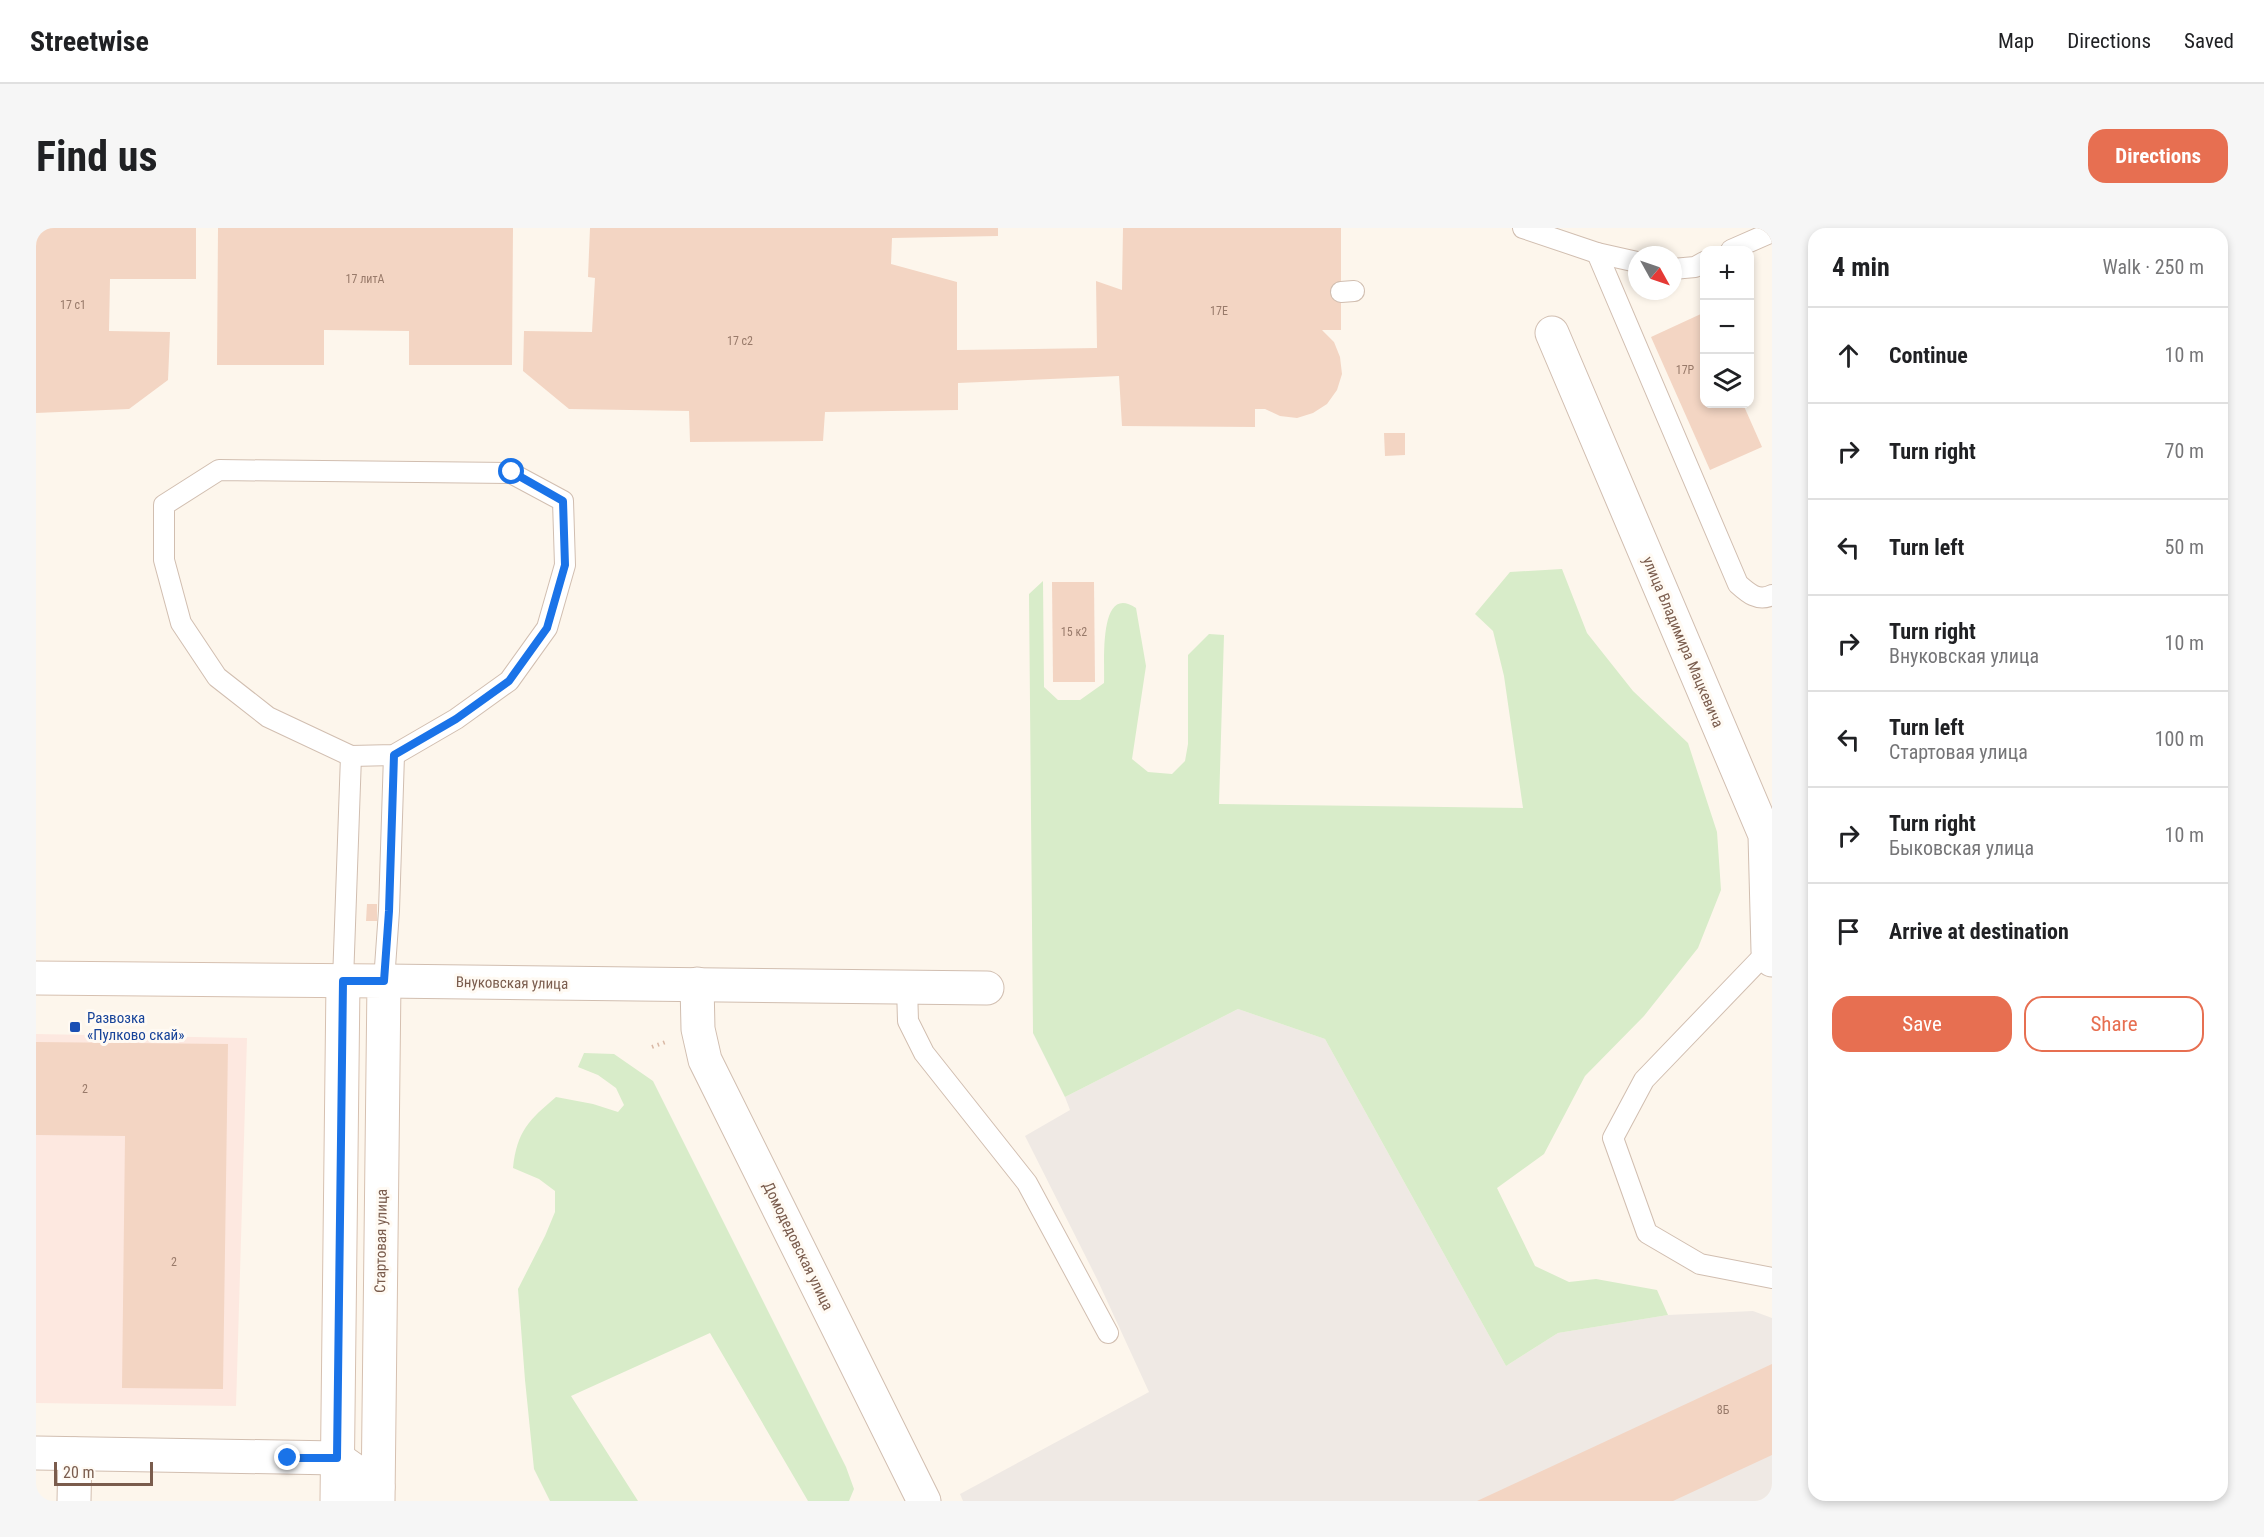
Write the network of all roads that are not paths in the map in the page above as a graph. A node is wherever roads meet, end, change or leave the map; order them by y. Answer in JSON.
{"nodes":[{"id":1,"x":1523,"y":228,"type":"edge"},
{"id":2,"x":1772,"y":232,"type":"edge"},
{"id":3,"x":1740,"y":246,"type":"edge"},
{"id":4,"x":1597,"y":253,"type":"junction"},
{"id":5,"x":1628,"y":260,"type":"edge"},
{"id":6,"x":1700,"y":264,"type":"edge"},
{"id":7,"x":1682,"y":268,"type":"edge"},
{"id":8,"x":1552,"y":333,"type":"dead end"},
{"id":9,"x":1772,"y":596,"type":"edge"},
{"id":10,"x":394,"y":755,"type":"junction"},
{"id":11,"x":351,"y":756,"type":"junction"},
{"id":12,"x":1770,"y":956,"type":"edge"},
{"id":13,"x":36,"y":978,"type":"edge"},
{"id":14,"x":343,"y":981,"type":"junction"},
{"id":15,"x":384,"y":981,"type":"junction"},
{"id":16,"x":697,"y":984,"type":"junction"},
{"id":17,"x":907,"y":987,"type":"junction"},
{"id":18,"x":987,"y":988,"type":"dead end"},
{"id":19,"x":1772,"y":1278,"type":"edge"},
{"id":20,"x":1108,"y":1333,"type":"dead end"},
{"id":21,"x":36,"y":1453,"type":"edge"},
{"id":22,"x":75,"y":1454,"type":"junction"},
{"id":23,"x":337,"y":1458,"type":"junction"},
{"id":24,"x":378,"y":1494,"type":"edge"},
{"id":25,"x":74,"y":1501,"type":"edge"},
{"id":26,"x":337,"y":1501,"type":"edge"},
{"id":27,"x":349,"y":1501,"type":"edge"},
{"id":28,"x":924,"y":1501,"type":"edge"}],
"edges":[{"from":1,"to":4,"type":"lane"},
{"from":2,"to":3,"type":"lane"},
{"from":4,"to":5,"type":"lane"},
{"from":4,"to":9,"type":"lane"},
{"from":6,"to":7,"type":"lane"},
{"from":8,"to":12,"type":"street","name":"улица Владимира Мацкевича"},
{"from":10,"to":11,"type":"lane"},
{"from":10,"to":11,"type":"lane"},
{"from":10,"to":15,"type":"lane"},
{"from":11,"to":14,"type":"lane"},
{"from":12,"to":19,"type":"lane"},
{"from":13,"to":14,"type":"street","name":"Внуковская улица"},
{"from":14,"to":15,"type":"street","name":"Внуковская улица"},
{"from":14,"to":23,"type":"street"},
{"from":15,"to":16,"type":"street","name":"Внуковская улица"},
{"from":15,"to":24,"type":"street","name":"Стартовая улица"},
{"from":16,"to":17,"type":"street","name":"Внуковская улица"},
{"from":16,"to":28,"type":"street","name":"Домодедовская улица"},
{"from":17,"to":18,"type":"street","name":"Внуковская улица"},
{"from":17,"to":20,"type":"lane"},
{"from":21,"to":22,"type":"street"},
{"from":22,"to":23,"type":"street"},
{"from":22,"to":25,"type":"street"},
{"from":23,"to":24,"type":"street"},
{"from":23,"to":26,"type":"street"},
{"from":24,"to":27,"type":"street"}]}
